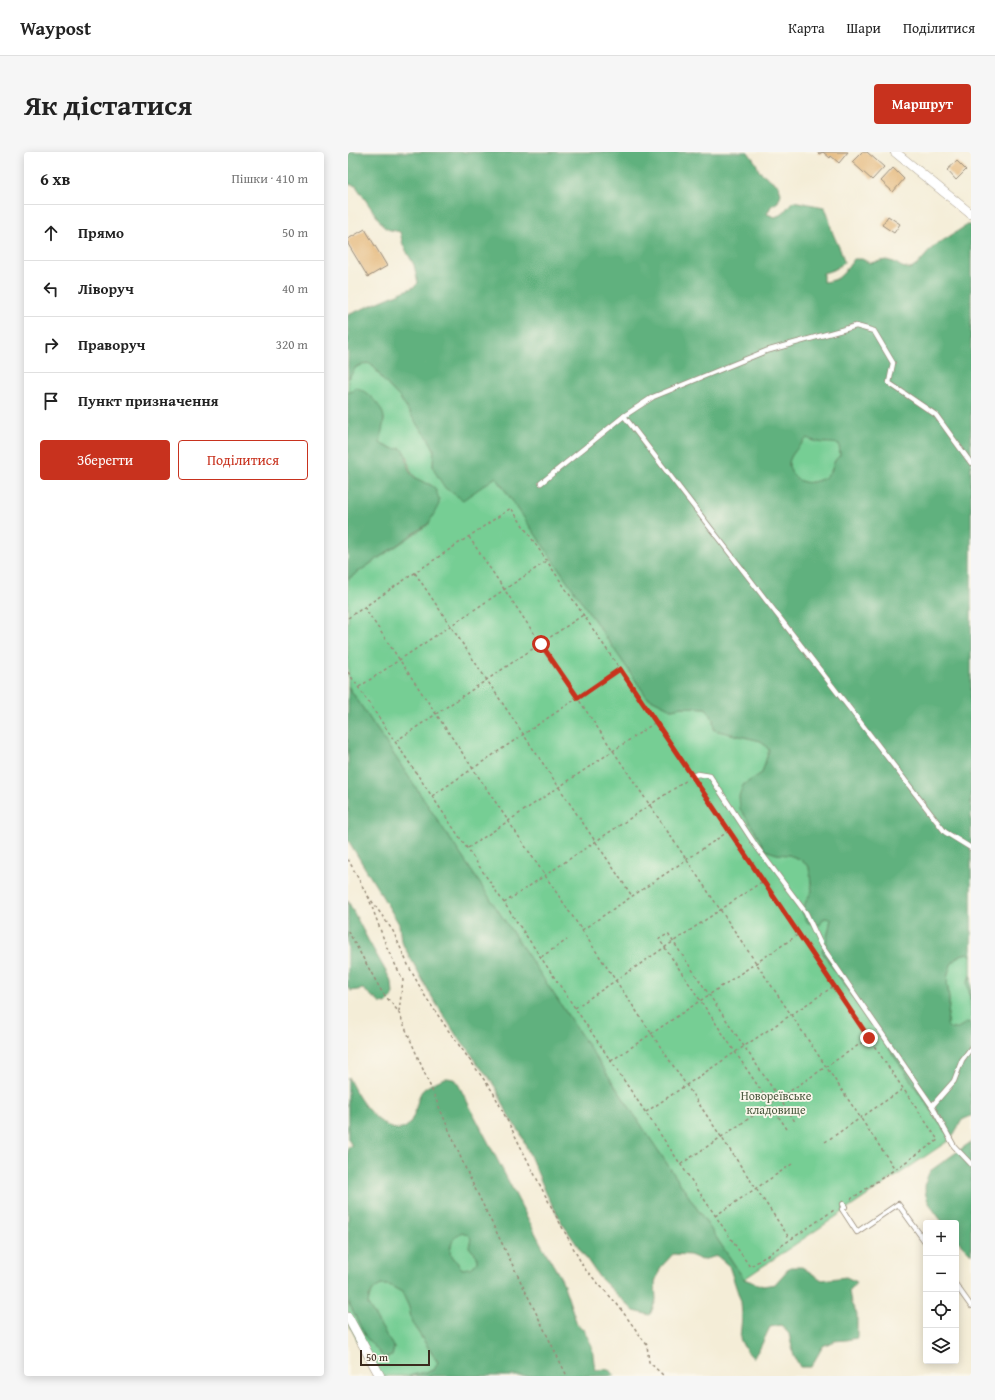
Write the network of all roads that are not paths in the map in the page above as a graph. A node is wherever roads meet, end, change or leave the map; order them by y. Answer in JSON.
{"nodes":[{"id":1,"x":895,"y":152,"type":"edge"},
{"id":2,"x":971,"y":214,"type":"edge"},
{"id":3,"x":624,"y":416,"type":"junction"},
{"id":4,"x":971,"y":463,"type":"edge"},
{"id":5,"x":541,"y":483,"type":"dead end"},
{"id":6,"x":692,"y":776,"type":"road end"},
{"id":7,"x":971,"y":848,"type":"edge"},
{"id":8,"x":971,"y":1048,"type":"edge"},
{"id":9,"x":932,"y":1106,"type":"junction"},
{"id":10,"x":971,"y":1164,"type":"edge"},
{"id":11,"x":843,"y":1204,"type":"dead end"},
{"id":12,"x":923,"y":1239,"type":"edge"},
{"id":13,"x":959,"y":1289,"type":"edge"},
{"id":14,"x":971,"y":1306,"type":"edge"},
{"id":15,"x":348,"y":1317,"type":"edge"},
{"id":16,"x":380,"y":1376,"type":"edge"}],
"edges":[{"from":1,"to":2,"type":"street"},
{"from":3,"to":4,"type":"lane"},
{"from":3,"to":5,"type":"lane"},
{"from":3,"to":7,"type":"lane"},
{"from":6,"to":9,"type":"lane"},
{"from":8,"to":9,"type":"lane"},
{"from":9,"to":10,"type":"lane"},
{"from":11,"to":12,"type":"lane"},
{"from":13,"to":14,"type":"lane"},
{"from":15,"to":16,"type":"street"}]}
